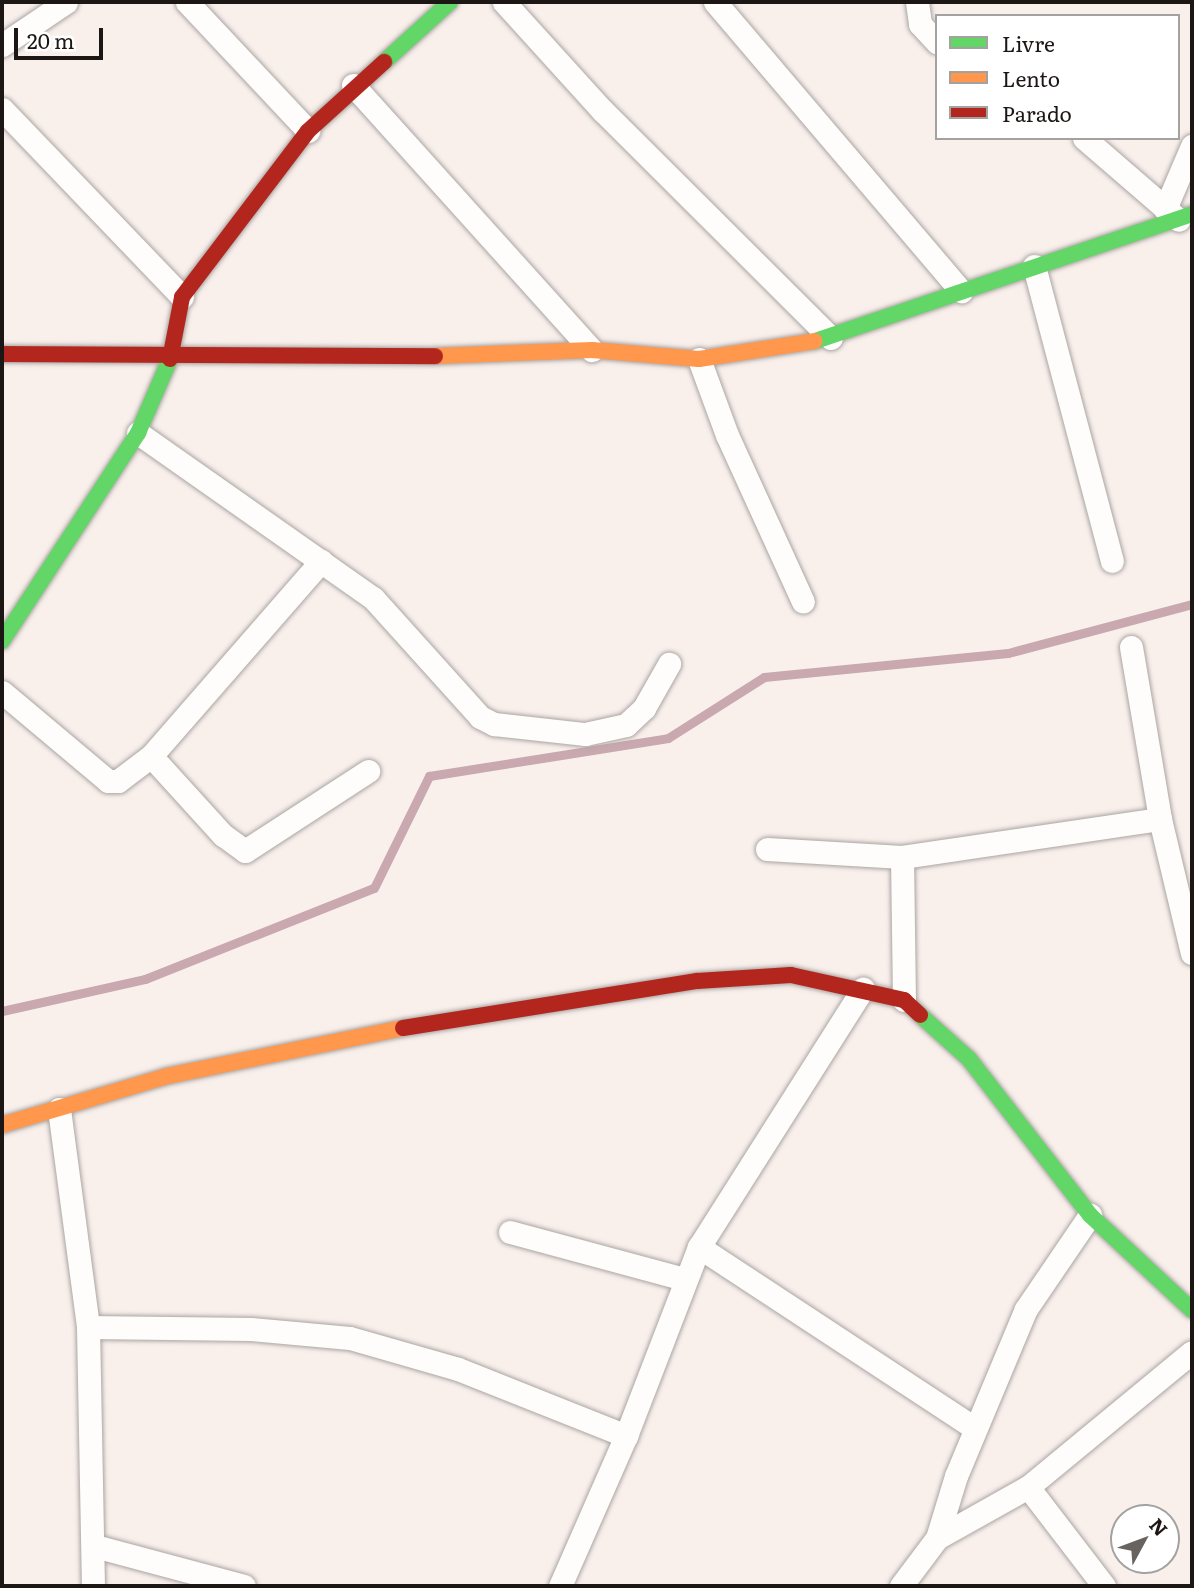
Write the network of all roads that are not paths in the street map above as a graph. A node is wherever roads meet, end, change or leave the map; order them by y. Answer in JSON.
{"nodes":[{"id":1,"x":66,"y":2,"type":"edge"},
{"id":2,"x":187,"y":2,"type":"edge"},
{"id":3,"x":450,"y":2,"type":"edge"},
{"id":4,"x":504,"y":2,"type":"edge"},
{"id":5,"x":715,"y":2,"type":"edge"},
{"id":6,"x":916,"y":2,"type":"edge"},
{"id":7,"x":935,"y":40,"type":"edge"},
{"id":8,"x":2,"y":45,"type":"edge"},
{"id":9,"x":353,"y":85,"type":"junction"},
{"id":10,"x":2,"y":109,"type":"edge"},
{"id":11,"x":308,"y":131,"type":"junction"},
{"id":12,"x":1086,"y":140,"type":"edge"},
{"id":13,"x":1192,"y":146,"type":"edge"},
{"id":14,"x":1179,"y":214,"type":"edge"},
{"id":15,"x":1034,"y":266,"type":"junction"},
{"id":16,"x":961,"y":291,"type":"junction"},
{"id":17,"x":182,"y":297,"type":"junction"},
{"id":18,"x":831,"y":338,"type":"junction"},
{"id":19,"x":592,"y":349,"type":"junction"},
{"id":20,"x":2,"y":354,"type":"edge"},
{"id":21,"x":172,"y":354,"type":"junction"},
{"id":22,"x":699,"y":359,"type":"junction"},
{"id":23,"x":138,"y":433,"type":"junction"},
{"id":24,"x":321,"y":561,"type":"junction"},
{"id":25,"x":1112,"y":561,"type":"dead end"},
{"id":26,"x":803,"y":602,"type":"dead end"},
{"id":27,"x":2,"y":641,"type":"edge"},
{"id":28,"x":1131,"y":647,"type":"dead end"},
{"id":29,"x":669,"y":664,"type":"dead end"},
{"id":30,"x":2,"y":692,"type":"edge"},
{"id":31,"x":151,"y":755,"type":"junction"},
{"id":32,"x":368,"y":771,"type":"dead end"},
{"id":33,"x":1160,"y":820,"type":"junction"},
{"id":34,"x":767,"y":849,"type":"dead end"},
{"id":35,"x":902,"y":857,"type":"junction"},
{"id":36,"x":1188,"y":905,"type":"edge"},
{"id":37,"x":1192,"y":953,"type":"edge"},
{"id":38,"x":863,"y":989,"type":"junction"},
{"id":39,"x":904,"y":1000,"type":"junction"},
{"id":40,"x":60,"y":1109,"type":"junction"},
{"id":41,"x":2,"y":1125,"type":"edge"},
{"id":42,"x":1090,"y":1215,"type":"junction"},
{"id":43,"x":510,"y":1232,"type":"dead end"},
{"id":44,"x":699,"y":1247,"type":"junction"},
{"id":45,"x":684,"y":1279,"type":"junction"},
{"id":46,"x":1192,"y":1310,"type":"edge"},
{"id":47,"x":88,"y":1327,"type":"junction"},
{"id":48,"x":1192,"y":1352,"type":"edge"},
{"id":49,"x":975,"y":1428,"type":"junction"},
{"id":50,"x":626,"y":1436,"type":"junction"},
{"id":51,"x":1028,"y":1487,"type":"junction"},
{"id":52,"x":937,"y":1538,"type":"junction"},
{"id":53,"x":95,"y":1546,"type":"junction"},
{"id":54,"x":93,"y":1586,"type":"edge"},
{"id":55,"x":244,"y":1586,"type":"edge"},
{"id":56,"x":559,"y":1586,"type":"edge"},
{"id":57,"x":901,"y":1586,"type":"edge"},
{"id":58,"x":1104,"y":1586,"type":"edge"}],
"edges":[{"from":1,"to":8,"type":"street"},
{"from":2,"to":11,"type":"street"},
{"from":3,"to":9,"type":"street"},
{"from":4,"to":18,"type":"street"},
{"from":5,"to":16,"type":"street"},
{"from":6,"to":7,"type":"street"},
{"from":9,"to":11,"type":"street"},
{"from":9,"to":19,"type":"street"},
{"from":10,"to":17,"type":"street"},
{"from":11,"to":17,"type":"street"},
{"from":12,"to":14,"type":"street"},
{"from":13,"to":14,"type":"street"},
{"from":14,"to":15,"type":"street"},
{"from":15,"to":16,"type":"street"},
{"from":15,"to":25,"type":"street"},
{"from":16,"to":18,"type":"street"},
{"from":17,"to":21,"type":"street"},
{"from":18,"to":22,"type":"street"},
{"from":19,"to":21,"type":"street"},
{"from":19,"to":22,"type":"street"},
{"from":20,"to":21,"type":"street"},
{"from":21,"to":23,"type":"street"},
{"from":22,"to":26,"type":"street"},
{"from":23,"to":24,"type":"street"},
{"from":23,"to":27,"type":"street"},
{"from":24,"to":29,"type":"street"},
{"from":24,"to":31,"type":"street"},
{"from":28,"to":33,"type":"street"},
{"from":30,"to":31,"type":"street"},
{"from":31,"to":32,"type":"street"},
{"from":33,"to":35,"type":"street"},
{"from":33,"to":36,"type":"street"},
{"from":34,"to":35,"type":"street"},
{"from":35,"to":39,"type":"street"},
{"from":36,"to":37,"type":"street"},
{"from":38,"to":39,"type":"street"},
{"from":38,"to":40,"type":"street"},
{"from":38,"to":44,"type":"street"},
{"from":39,"to":42,"type":"street"},
{"from":40,"to":41,"type":"street"},
{"from":40,"to":47,"type":"street"},
{"from":42,"to":46,"type":"street"},
{"from":42,"to":49,"type":"street"},
{"from":43,"to":45,"type":"street"},
{"from":44,"to":45,"type":"street"},
{"from":44,"to":49,"type":"street"},
{"from":45,"to":50,"type":"street"},
{"from":47,"to":50,"type":"street"},
{"from":47,"to":53,"type":"street"},
{"from":48,"to":51,"type":"street"},
{"from":49,"to":52,"type":"street"},
{"from":50,"to":56,"type":"street"},
{"from":51,"to":52,"type":"street"},
{"from":51,"to":58,"type":"street"},
{"from":52,"to":57,"type":"street"},
{"from":53,"to":54,"type":"street"},
{"from":53,"to":55,"type":"street"}]}
